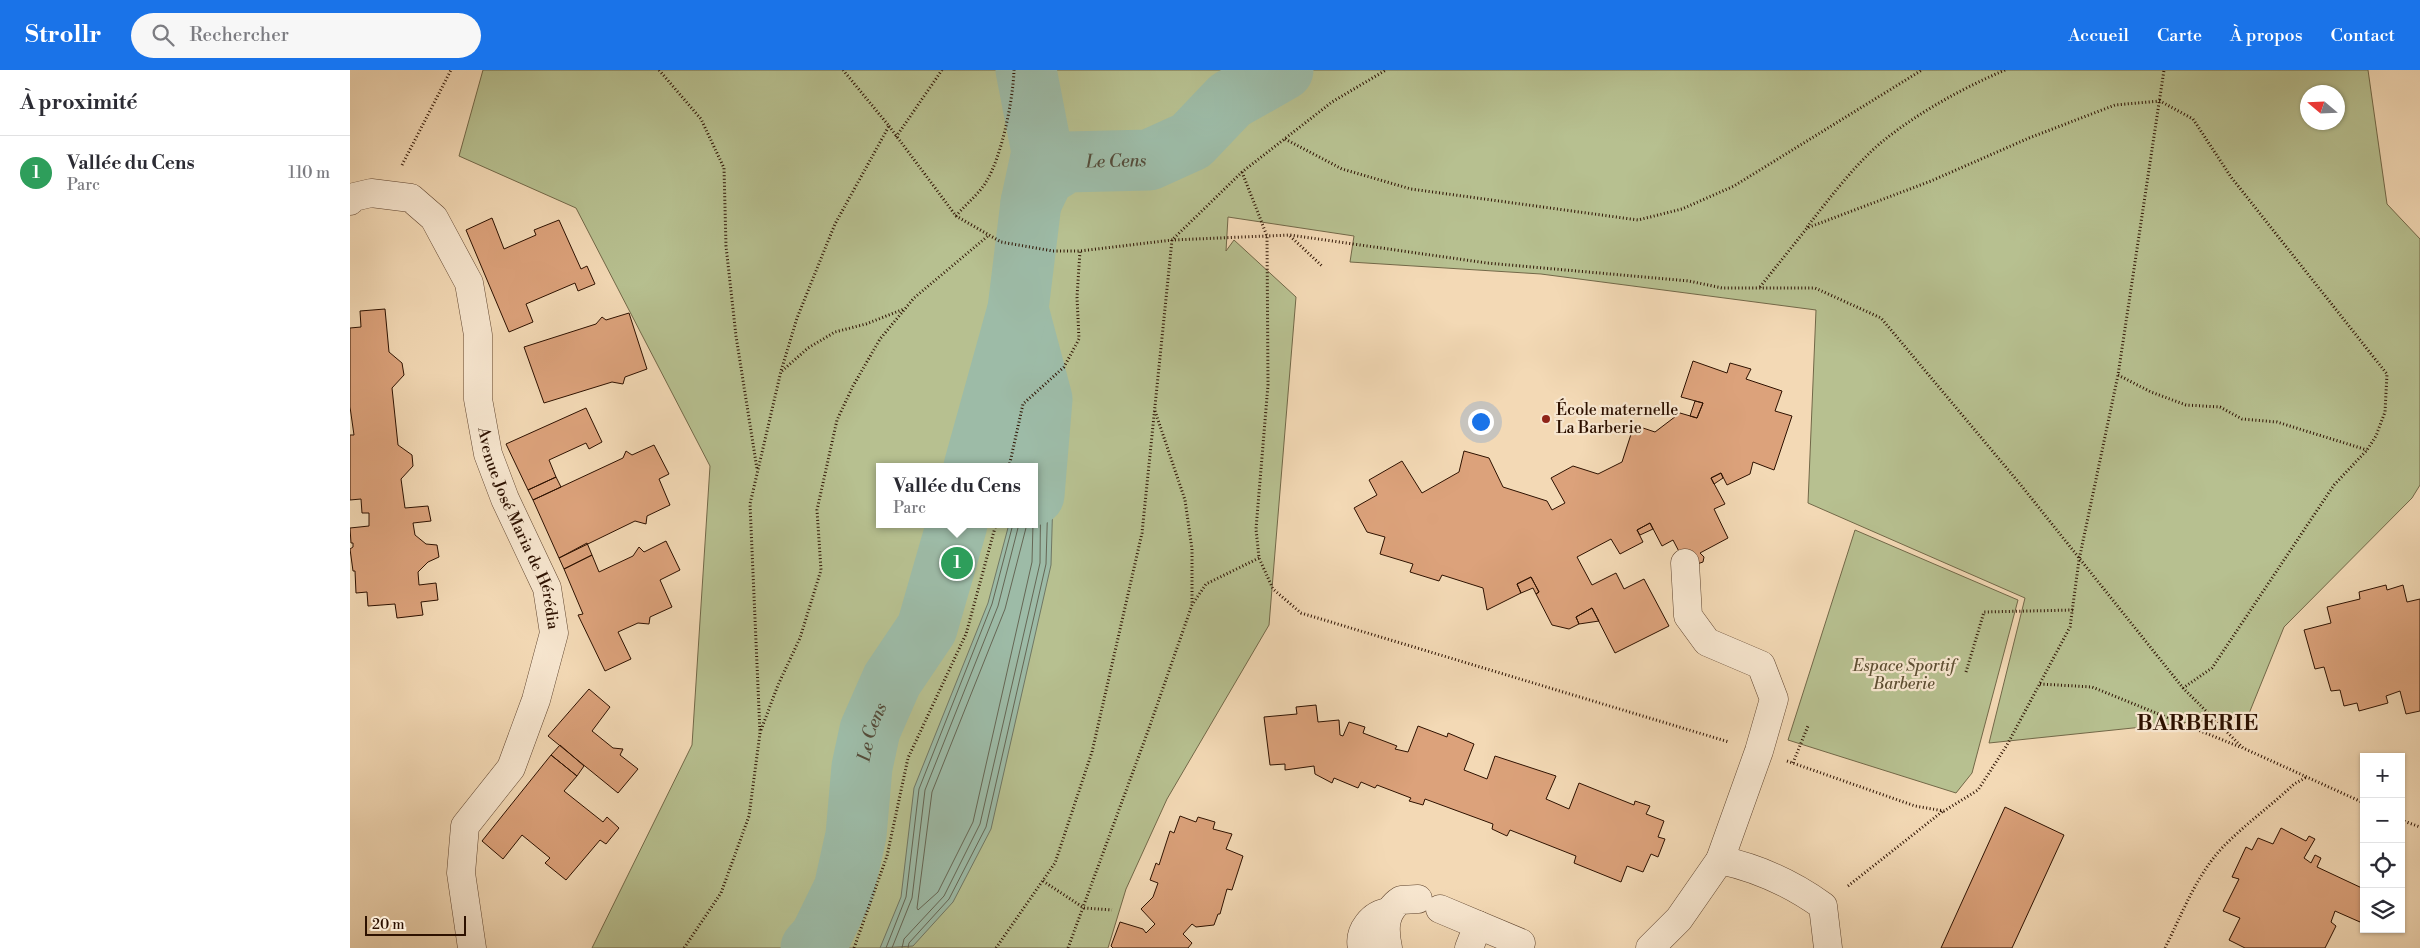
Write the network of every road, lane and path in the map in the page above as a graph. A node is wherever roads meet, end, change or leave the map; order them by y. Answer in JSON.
{"nodes":[{"id":1,"x":451,"y":70,"type":"edge"},
{"id":2,"x":659,"y":70,"type":"edge"},
{"id":3,"x":843,"y":70,"type":"edge"},
{"id":4,"x":942,"y":70,"type":"edge"},
{"id":5,"x":1014,"y":70,"type":"edge"},
{"id":6,"x":1386,"y":70,"type":"edge"},
{"id":7,"x":1922,"y":70,"type":"edge"},
{"id":8,"x":2005,"y":70,"type":"edge"},
{"id":9,"x":2164,"y":70,"type":"edge"},
{"id":10,"x":2160,"y":101,"type":"junction"},
{"id":11,"x":889,"y":126,"type":"junction"},
{"id":12,"x":896,"y":137,"type":"junction"},
{"id":13,"x":1286,"y":139,"type":"junction"},
{"id":14,"x":400,"y":169,"type":"dead end"},
{"id":15,"x":1242,"y":172,"type":"junction"},
{"id":16,"x":350,"y":201,"type":"edge"},
{"id":17,"x":956,"y":216,"type":"junction"},
{"id":18,"x":1807,"y":228,"type":"junction"},
{"id":19,"x":989,"y":235,"type":"junction"},
{"id":20,"x":1290,"y":235,"type":"junction"},
{"id":21,"x":1267,"y":236,"type":"junction"},
{"id":22,"x":1172,"y":240,"type":"junction"},
{"id":23,"x":1080,"y":251,"type":"junction"},
{"id":24,"x":1322,"y":266,"type":"dead end"},
{"id":25,"x":1759,"y":288,"type":"junction"},
{"id":26,"x":906,"y":308,"type":"junction"},
{"id":27,"x":781,"y":371,"type":"junction"},
{"id":28,"x":2118,"y":375,"type":"junction"},
{"id":29,"x":1154,"y":409,"type":"junction"},
{"id":30,"x":2367,"y":450,"type":"junction"},
{"id":31,"x":1010,"y":463,"type":"edge"},
{"id":32,"x":757,"y":472,"type":"junction"},
{"id":33,"x":995,"y":528,"type":"edge"},
{"id":34,"x":1260,"y":558,"type":"junction"},
{"id":35,"x":2079,"y":560,"type":"junction"},
{"id":36,"x":1685,"y":563,"type":"dead end"},
{"id":37,"x":1192,"y":605,"type":"junction"},
{"id":38,"x":2073,"y":610,"type":"junction"},
{"id":39,"x":1966,"y":672,"type":"dead end"},
{"id":40,"x":2040,"y":684,"type":"junction"},
{"id":41,"x":2183,"y":688,"type":"junction"},
{"id":42,"x":1808,"y":726,"type":"dead end"},
{"id":43,"x":760,"y":733,"type":"junction"},
{"id":44,"x":2243,"y":748,"type":"junction"},
{"id":45,"x":1759,"y":751,"type":"junction"},
{"id":46,"x":1793,"y":763,"type":"junction"},
{"id":47,"x":2308,"y":777,"type":"junction"},
{"id":48,"x":2360,"y":800,"type":"edge"},
{"id":49,"x":1944,"y":811,"type":"junction"},
{"id":50,"x":2405,"y":821,"type":"edge"},
{"id":51,"x":2420,"y":827,"type":"edge"},
{"id":52,"x":1720,"y":860,"type":"junction"},
{"id":53,"x":1043,"y":881,"type":"junction"},
{"id":54,"x":1823,"y":906,"type":"junction"},
{"id":55,"x":1084,"y":908,"type":"junction"},
{"id":56,"x":1112,"y":910,"type":"dead end"},
{"id":57,"x":1388,"y":912,"type":"junction"},
{"id":58,"x":1473,"y":936,"type":"edge"},
{"id":59,"x":1521,"y":943,"type":"dead end"},
{"id":60,"x":472,"y":948,"type":"edge"},
{"id":61,"x":684,"y":948,"type":"edge"},
{"id":62,"x":854,"y":948,"type":"edge"},
{"id":63,"x":996,"y":948,"type":"edge"},
{"id":64,"x":1068,"y":948,"type":"edge"},
{"id":65,"x":1362,"y":948,"type":"edge"},
{"id":66,"x":1388,"y":948,"type":"edge"},
{"id":67,"x":1650,"y":948,"type":"edge"},
{"id":68,"x":1828,"y":948,"type":"edge"},
{"id":69,"x":2165,"y":948,"type":"edge"}],
"edges":[{"from":1,"to":14,"type":"path"},
{"from":2,"to":32,"type":"path"},
{"from":3,"to":11,"type":"path"},
{"from":4,"to":12,"type":"path"},
{"from":5,"to":17,"type":"path"},
{"from":6,"to":13,"type":"path"},
{"from":7,"to":13,"type":"path"},
{"from":8,"to":18,"type":"path"},
{"from":9,"to":10,"type":"path"},
{"from":10,"to":18,"type":"path"},
{"from":10,"to":28,"type":"path"},
{"from":10,"to":30,"type":"path"},
{"from":11,"to":12,"type":"path"},
{"from":11,"to":27,"type":"path"},
{"from":12,"to":17,"type":"path"},
{"from":13,"to":15,"type":"path"},
{"from":15,"to":21,"type":"path"},
{"from":15,"to":22,"type":"path"},
{"from":16,"to":60,"type":"street","name":"Avenue José Maria de Hérédia"},
{"from":17,"to":19,"type":"path"},
{"from":18,"to":25,"type":"path"},
{"from":19,"to":23,"type":"path"},
{"from":19,"to":26,"type":"path"},
{"from":20,"to":21,"type":"path"},
{"from":20,"to":24,"type":"path"},
{"from":20,"to":25,"type":"path"},
{"from":21,"to":22,"type":"path"},
{"from":21,"to":34,"type":"path"},
{"from":22,"to":23,"type":"path"},
{"from":22,"to":29,"type":"path"},
{"from":23,"to":31,"type":"path"},
{"from":25,"to":35,"type":"path"},
{"from":26,"to":27,"type":"path"},
{"from":26,"to":43,"type":"path"},
{"from":27,"to":32,"type":"path"},
{"from":28,"to":30,"type":"path"},
{"from":28,"to":35,"type":"path"},
{"from":29,"to":37,"type":"path"},
{"from":29,"to":53,"type":"path"},
{"from":30,"to":41,"type":"path"},
{"from":32,"to":43,"type":"path"},
{"from":33,"to":62,"type":"path"},
{"from":34,"to":37,"type":"path"},
{"from":34,"to":45,"type":"path"},
{"from":35,"to":38,"type":"path"},
{"from":35,"to":41,"type":"path"},
{"from":36,"to":45,"type":"street"},
{"from":37,"to":55,"type":"path"},
{"from":38,"to":39,"type":"path"},
{"from":38,"to":40,"type":"path"},
{"from":40,"to":44,"type":"path"},
{"from":40,"to":49,"type":"path"},
{"from":41,"to":44,"type":"path"},
{"from":42,"to":46,"type":"path"},
{"from":43,"to":61,"type":"path"},
{"from":44,"to":47,"type":"path"},
{"from":45,"to":46,"type":"path"},
{"from":45,"to":52,"type":"street"},
{"from":46,"to":49,"type":"path"},
{"from":47,"to":48,"type":"path"},
{"from":47,"to":69,"type":"path"},
{"from":49,"to":54,"type":"path"},
{"from":50,"to":51,"type":"path"},
{"from":52,"to":54,"type":"street"},
{"from":52,"to":67,"type":"street"},
{"from":53,"to":55,"type":"path"},
{"from":53,"to":63,"type":"path"},
{"from":54,"to":68,"type":"street"},
{"from":55,"to":56,"type":"path"},
{"from":55,"to":64,"type":"path"},
{"from":57,"to":58,"type":"street"},
{"from":57,"to":65,"type":"street"},
{"from":57,"to":66,"type":"street"},
{"from":58,"to":59,"type":"street"}]}
